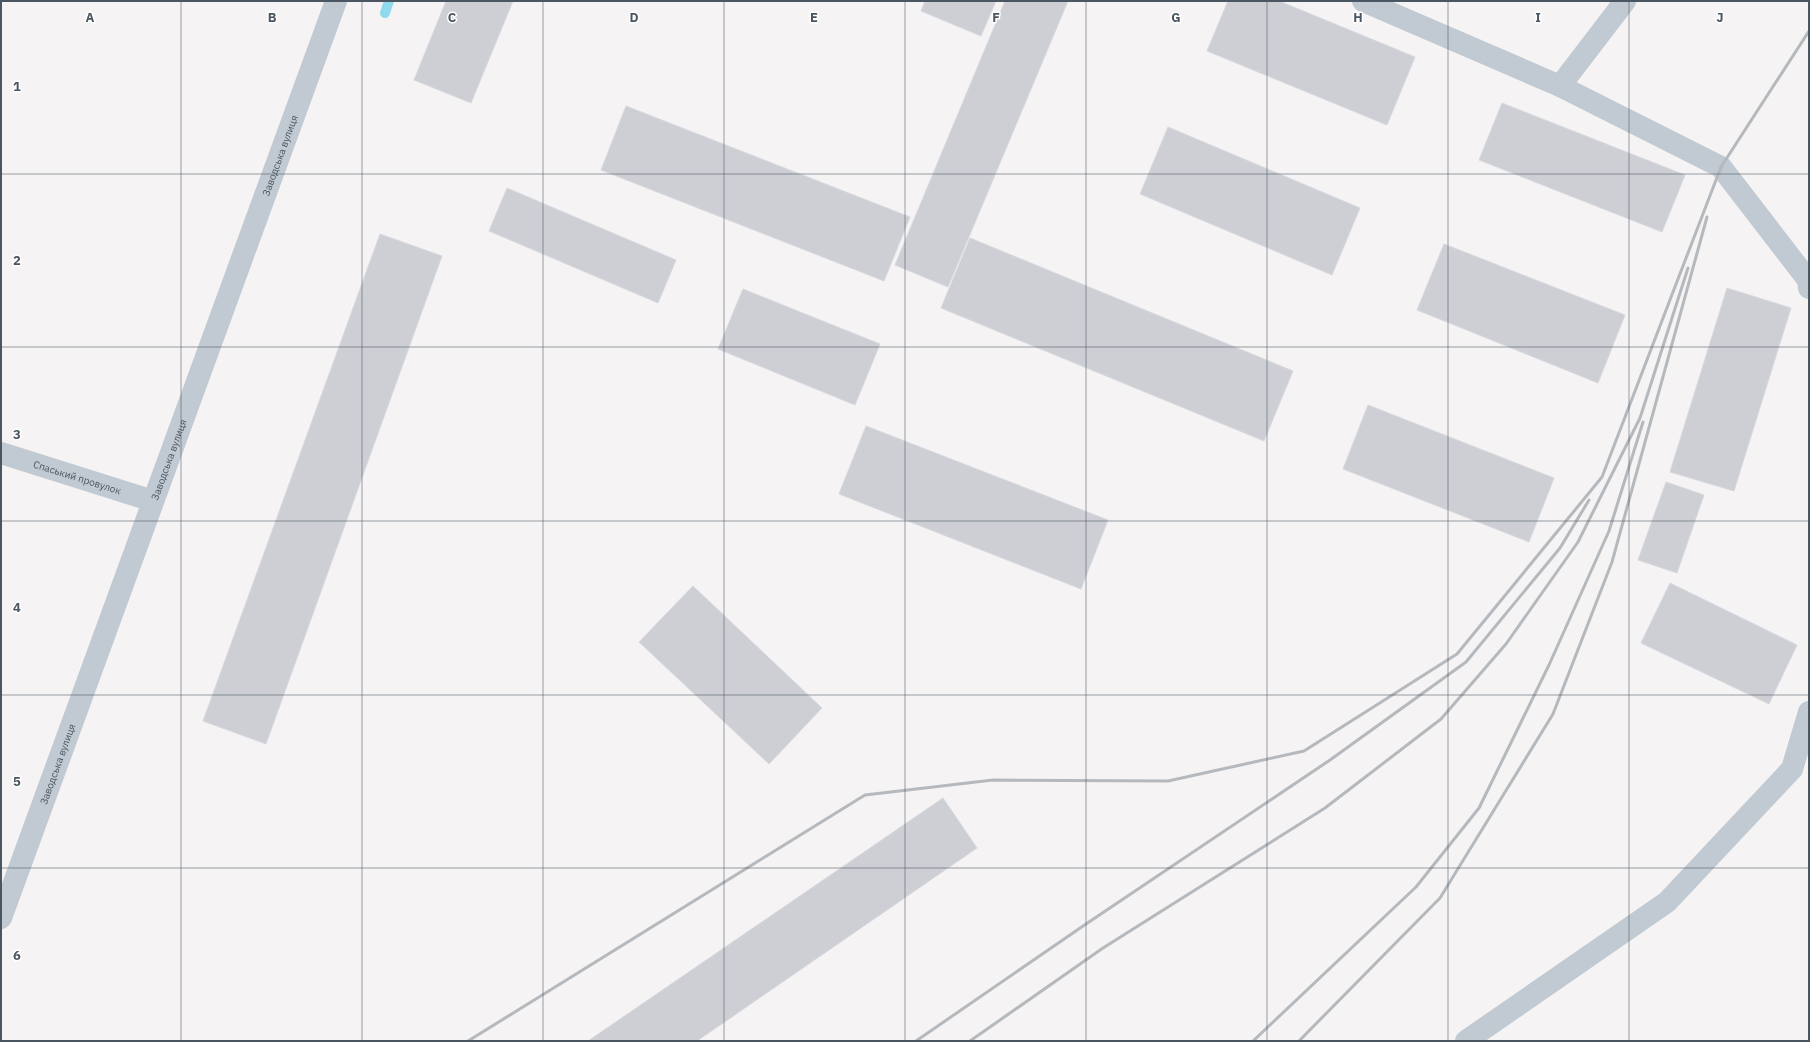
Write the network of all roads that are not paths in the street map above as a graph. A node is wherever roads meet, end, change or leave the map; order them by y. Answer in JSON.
{"nodes":[{"id":1,"x":336,"y":1,"type":"edge"},
{"id":2,"x":1363,"y":1,"type":"edge"},
{"id":3,"x":1625,"y":1,"type":"edge"},
{"id":4,"x":1560,"y":86,"type":"junction"},
{"id":5,"x":1809,"y":288,"type":"edge"},
{"id":6,"x":1,"y":453,"type":"edge"},
{"id":7,"x":153,"y":501,"type":"junction"},
{"id":8,"x":1809,"y":712,"type":"edge"},
{"id":9,"x":1,"y":918,"type":"edge"},
{"id":10,"x":1466,"y":1041,"type":"edge"}],
"edges":[{"from":1,"to":7,"type":"street","name":"Заводська вулиця"},
{"from":2,"to":4,"type":"street"},
{"from":3,"to":4,"type":"street"},
{"from":4,"to":5,"type":"street"},
{"from":6,"to":7,"type":"street","name":"Спаський провулок"},
{"from":7,"to":9,"type":"street","name":"Заводська вулиця"},
{"from":8,"to":10,"type":"street"}]}
